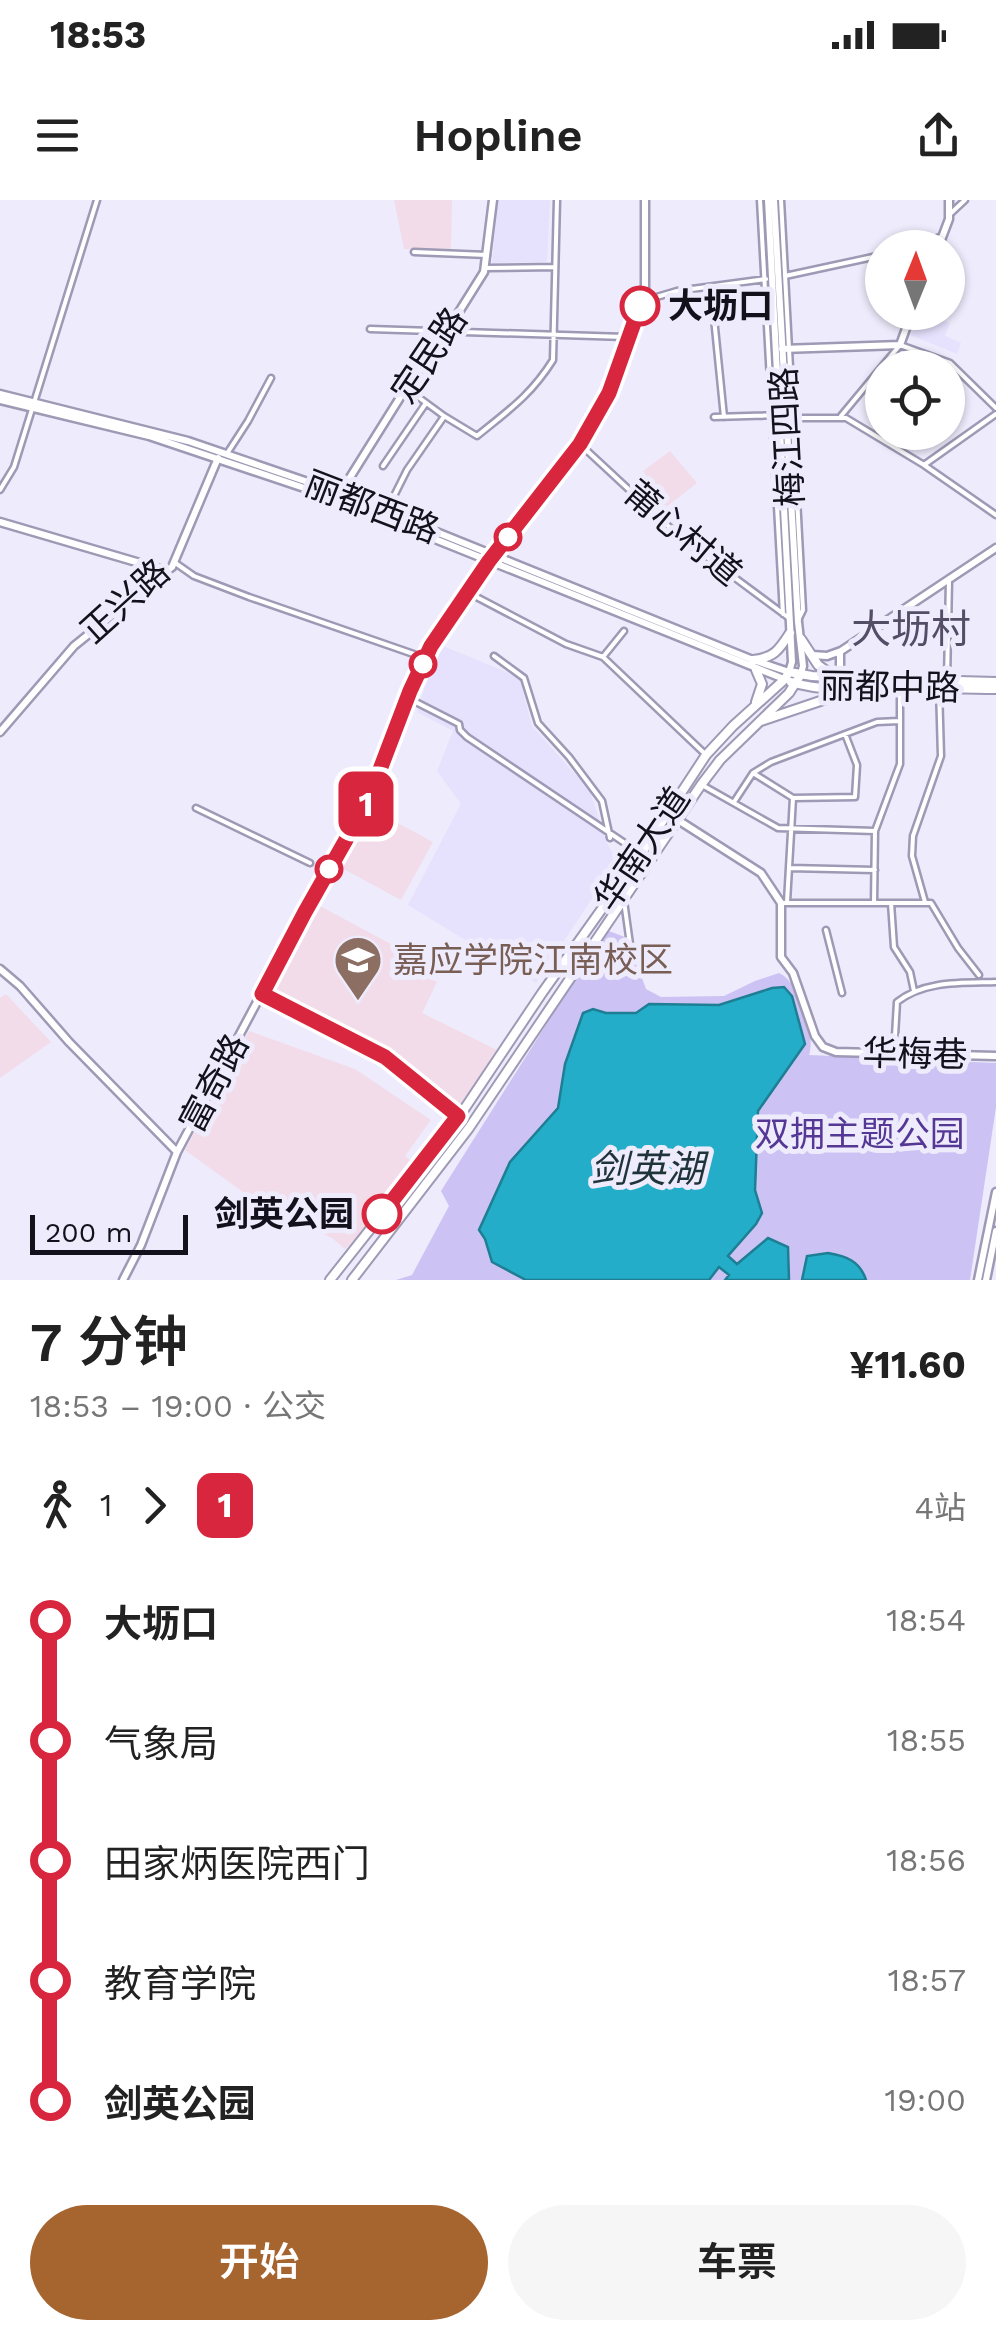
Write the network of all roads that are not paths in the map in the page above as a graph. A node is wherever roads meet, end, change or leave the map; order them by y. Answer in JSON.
{"nodes":[{"id":1,"x":97,"y":200,"type":"edge"},
{"id":2,"x":493,"y":200,"type":"edge"},
{"id":3,"x":556,"y":200,"type":"edge"},
{"id":4,"x":645,"y":200,"type":"edge"},
{"id":5,"x":760,"y":200,"type":"edge"},
{"id":6,"x":774,"y":200,"type":"edge"},
{"id":7,"x":948,"y":200,"type":"edge"},
{"id":8,"x":965,"y":200,"type":"edge"},
{"id":9,"x":949,"y":215,"type":"junction"},
{"id":10,"x":945,"y":230,"type":"edge"},
{"id":11,"x":414,"y":252,"type":"dead end"},
{"id":12,"x":487,"y":255,"type":"junction"},
{"id":13,"x":865,"y":259,"type":"edge"},
{"id":14,"x":555,"y":267,"type":"junction"},
{"id":15,"x":484,"y":268,"type":"junction"},
{"id":16,"x":778,"y":277,"type":"junction"},
{"id":17,"x":712,"y":298,"type":"dead end"},
{"id":18,"x":642,"y":300,"type":"junction"},
{"id":19,"x":370,"y":329,"type":"dead end"},
{"id":20,"x":905,"y":330,"type":"edge"},
{"id":21,"x":448,"y":331,"type":"junction"},
{"id":22,"x":555,"y":333,"type":"junction"},
{"id":23,"x":627,"y":337,"type":"junction"},
{"id":24,"x":900,"y":345,"type":"junction"},
{"id":25,"x":782,"y":348,"type":"junction"},
{"id":26,"x":271,"y":378,"type":"dead end"},
{"id":27,"x":406,"y":388,"type":"junction"},
{"id":28,"x":0,"y":397,"type":"edge"},
{"id":29,"x":426,"y":402,"type":"junction"},
{"id":30,"x":33,"y":404,"type":"junction"},
{"id":31,"x":996,"y":411,"type":"edge"},
{"id":32,"x":444,"y":416,"type":"junction"},
{"id":33,"x":714,"y":417,"type":"dead end"},
{"id":34,"x":724,"y":417,"type":"junction"},
{"id":35,"x":786,"y":417,"type":"junction"},
{"id":36,"x":840,"y":418,"type":"junction"},
{"id":37,"x":580,"y":444,"type":"junction"},
{"id":38,"x":222,"y":455,"type":"junction"},
{"id":39,"x":924,"y":464,"type":"junction"},
{"id":40,"x":383,"y":466,"type":"dead end"},
{"id":41,"x":0,"y":490,"type":"edge"},
{"id":42,"x":338,"y":496,"type":"junction"},
{"id":43,"x":386,"y":512,"type":"junction"},
{"id":44,"x":996,"y":516,"type":"edge"},
{"id":45,"x":0,"y":522,"type":"edge"},
{"id":46,"x":996,"y":548,"type":"edge"},
{"id":47,"x":491,"y":558,"type":"junction"},
{"id":48,"x":174,"y":562,"type":"junction"},
{"id":49,"x":167,"y":571,"type":"junction"},
{"id":50,"x":949,"y":580,"type":"junction"},
{"id":51,"x":468,"y":592,"type":"junction"},
{"id":52,"x":790,"y":618,"type":"junction"},
{"id":53,"x":624,"y":631,"type":"dead end"},
{"id":54,"x":790,"y":633,"type":"junction"},
{"id":55,"x":801,"y":639,"type":"junction"},
{"id":56,"x":841,"y":651,"type":"junction"},
{"id":57,"x":812,"y":655,"type":"junction"},
{"id":58,"x":494,"y":656,"type":"dead end"},
{"id":59,"x":603,"y":657,"type":"junction"},
{"id":60,"x":426,"y":658,"type":"junction"},
{"id":61,"x":755,"y":665,"type":"junction"},
{"id":62,"x":787,"y":676,"type":"junction"},
{"id":63,"x":846,"y":678,"type":"junction"},
{"id":64,"x":798,"y":679,"type":"junction"},
{"id":65,"x":943,"y":685,"type":"junction"},
{"id":66,"x":996,"y":686,"type":"edge"},
{"id":67,"x":900,"y":688,"type":"junction"},
{"id":68,"x":852,"y":690,"type":"junction"},
{"id":69,"x":408,"y":698,"type":"junction"},
{"id":70,"x":752,"y":709,"type":"junction"},
{"id":71,"x":900,"y":721,"type":"junction"},
{"id":72,"x":757,"y":723,"type":"junction"},
{"id":73,"x":0,"y":732,"type":"edge"},
{"id":74,"x":845,"y":734,"type":"junction"},
{"id":75,"x":706,"y":755,"type":"junction"},
{"id":76,"x":752,"y":773,"type":"junction"},
{"id":77,"x":701,"y":784,"type":"junction"},
{"id":78,"x":793,"y":798,"type":"junction"},
{"id":79,"x":734,"y":802,"type":"dead end"},
{"id":80,"x":196,"y":808,"type":"dead end"},
{"id":81,"x":678,"y":820,"type":"junction"},
{"id":82,"x":791,"y":828,"type":"junction"},
{"id":83,"x":876,"y":831,"type":"junction"},
{"id":84,"x":610,"y":838,"type":"dead end"},
{"id":85,"x":641,"y":854,"type":"junction"},
{"id":86,"x":310,"y":863,"type":"dead end"},
{"id":87,"x":790,"y":868,"type":"junction"},
{"id":88,"x":875,"y":870,"type":"junction"},
{"id":89,"x":620,"y":882,"type":"junction"},
{"id":90,"x":632,"y":889,"type":"junction"},
{"id":91,"x":624,"y":901,"type":"junction"},
{"id":92,"x":928,"y":902,"type":"junction"},
{"id":93,"x":784,"y":903,"type":"junction"},
{"id":94,"x":874,"y":903,"type":"junction"},
{"id":95,"x":891,"y":903,"type":"junction"},
{"id":96,"x":826,"y":930,"type":"dead end"},
{"id":97,"x":630,"y":944,"type":"dead end"},
{"id":98,"x":0,"y":968,"type":"edge"},
{"id":99,"x":979,"y":975,"type":"dead end"},
{"id":100,"x":996,"y":982,"type":"edge"},
{"id":101,"x":914,"y":991,"type":"junction"},
{"id":102,"x":842,"y":992,"type":"dead end"},
{"id":103,"x":262,"y":994,"type":"junction"},
{"id":104,"x":894,"y":1053,"type":"junction"},
{"id":105,"x":996,"y":1056,"type":"edge"},
{"id":106,"x":458,"y":1116,"type":"junction"},
{"id":107,"x":177,"y":1152,"type":"junction"},
{"id":108,"x":996,"y":1192,"type":"edge"},
{"id":109,"x":996,"y":1231,"type":"edge"},
{"id":110,"x":124,"y":1280,"type":"edge"},
{"id":111,"x":330,"y":1280,"type":"edge"},
{"id":112,"x":352,"y":1280,"type":"edge"},
{"id":113,"x":978,"y":1280,"type":"edge"},
{"id":114,"x":986,"y":1280,"type":"edge"}],
"edges":[{"from":1,"to":30,"type":"street"},
{"from":2,"to":12,"type":"street","name":"定民路"},
{"from":3,"to":14,"type":"street"},
{"from":4,"to":18,"type":"street","name":"富奇路"},
{"from":5,"to":52,"type":"street"},
{"from":6,"to":16,"type":"street","name":"梅江四路"},
{"from":6,"to":52,"type":"street","name":"梅江四路"},
{"from":6,"to":52,"type":"street"},
{"from":7,"to":9,"type":"street"},
{"from":8,"to":9,"type":"street"},
{"from":9,"to":10,"type":"street"},
{"from":11,"to":12,"type":"street"},
{"from":12,"to":15,"type":"street","name":"定民路"},
{"from":13,"to":16,"type":"street"},
{"from":14,"to":15,"type":"street"},
{"from":14,"to":22,"type":"street"},
{"from":15,"to":21,"type":"street","name":"定民路"},
{"from":16,"to":18,"type":"street"},
{"from":16,"to":25,"type":"street","name":"梅江四路"},
{"from":17,"to":34,"type":"street"},
{"from":18,"to":23,"type":"street","name":"富奇路"},
{"from":19,"to":21,"type":"street"},
{"from":20,"to":24,"type":"street"},
{"from":21,"to":22,"type":"street"},
{"from":21,"to":27,"type":"street","name":"定民路"},
{"from":22,"to":23,"type":"street"},
{"from":22,"to":32,"type":"street"},
{"from":23,"to":37,"type":"street","name":"富奇路"},
{"from":24,"to":25,"type":"street"},
{"from":24,"to":31,"type":"street"},
{"from":24,"to":36,"type":"street"},
{"from":25,"to":35,"type":"street","name":"梅江四路"},
{"from":26,"to":38,"type":"street"},
{"from":27,"to":29,"type":"street"},
{"from":27,"to":42,"type":"street","name":"定民路"},
{"from":28,"to":30,"type":"street","name":"丽都西路"},
{"from":29,"to":32,"type":"street"},
{"from":29,"to":40,"type":"street"},
{"from":30,"to":38,"type":"street","name":"丽都西路"},
{"from":30,"to":41,"type":"street"},
{"from":31,"to":39,"type":"street"},
{"from":32,"to":43,"type":"street"},
{"from":33,"to":34,"type":"street"},
{"from":34,"to":35,"type":"street"},
{"from":35,"to":36,"type":"street"},
{"from":35,"to":52,"type":"street","name":"梅江四路"},
{"from":36,"to":39,"type":"street"},
{"from":37,"to":47,"type":"street","name":"富奇路"},
{"from":37,"to":52,"type":"street","name":"莆心村道"},
{"from":38,"to":42,"type":"street","name":"丽都西路"},
{"from":38,"to":48,"type":"street","name":"正兴路"},
{"from":39,"to":44,"type":"street"},
{"from":42,"to":43,"type":"street","name":"丽都西路"},
{"from":42,"to":47,"type":"street","name":"丽都西路"},
{"from":43,"to":47,"type":"street","name":"丽都西路"},
{"from":45,"to":49,"type":"street"},
{"from":46,"to":50,"type":"street"},
{"from":47,"to":51,"type":"street","name":"富奇路"},
{"from":47,"to":61,"type":"street","name":"丽都西路"},
{"from":48,"to":49,"type":"street","name":"正兴路"},
{"from":48,"to":60,"type":"street"},
{"from":49,"to":73,"type":"street","name":"正兴路"},
{"from":50,"to":56,"type":"street"},
{"from":50,"to":65,"type":"street"},
{"from":51,"to":59,"type":"street"},
{"from":51,"to":60,"type":"street","name":"富奇路"},
{"from":52,"to":54,"type":"street","name":"梅江四路"},
{"from":52,"to":55,"type":"street","name":"梅江四路"},
{"from":53,"to":59,"type":"street"},
{"from":54,"to":61,"type":"main road"},
{"from":54,"to":62,"type":"street","name":"梅江四路"},
{"from":55,"to":57,"type":"main road"},
{"from":55,"to":64,"type":"street","name":"梅江四路"},
{"from":56,"to":57,"type":"street"},
{"from":56,"to":63,"type":"street"},
{"from":57,"to":63,"type":"main road"},
{"from":58,"to":84,"type":"street"},
{"from":59,"to":75,"type":"street"},
{"from":60,"to":69,"type":"street","name":"富奇路"},
{"from":61,"to":62,"type":"street","name":"丽都西路"},
{"from":61,"to":70,"type":"main road"},
{"from":62,"to":64,"type":"main road","name":"丽都中路"},
{"from":62,"to":70,"type":"main road","name":"华南大道"},
{"from":63,"to":64,"type":"main road","name":"丽都中路"},
{"from":63,"to":65,"type":"main road","name":"丽都中路"},
{"from":64,"to":68,"type":"main road","name":"丽都中路"},
{"from":64,"to":72,"type":"main road","name":"华南大道"},
{"from":65,"to":66,"type":"main road","name":"丽都中路"},
{"from":65,"to":67,"type":"main road","name":"丽都中路"},
{"from":65,"to":92,"type":"street"},
{"from":67,"to":68,"type":"main road","name":"丽都中路"},
{"from":67,"to":71,"type":"street"},
{"from":68,"to":72,"type":"main road"},
{"from":69,"to":85,"type":"street"},
{"from":69,"to":103,"type":"street","name":"富奇路"},
{"from":70,"to":75,"type":"main road","name":"华南大道"},
{"from":71,"to":74,"type":"street"},
{"from":71,"to":83,"type":"street"},
{"from":72,"to":77,"type":"main road","name":"华南大道"},
{"from":74,"to":76,"type":"street"},
{"from":74,"to":78,"type":"street"},
{"from":75,"to":85,"type":"main road","name":"华南大道"},
{"from":76,"to":78,"type":"street"},
{"from":76,"to":79,"type":"street"},
{"from":77,"to":81,"type":"main road","name":"华南大道"},
{"from":77,"to":82,"type":"street"},
{"from":78,"to":82,"type":"street"},
{"from":80,"to":86,"type":"street"},
{"from":81,"to":90,"type":"main road","name":"华南大道"},
{"from":81,"to":93,"type":"street"},
{"from":82,"to":83,"type":"street"},
{"from":82,"to":87,"type":"street"},
{"from":83,"to":88,"type":"street"},
{"from":85,"to":89,"type":"main road","name":"华南大道"},
{"from":87,"to":88,"type":"street"},
{"from":87,"to":93,"type":"street"},
{"from":88,"to":94,"type":"street"},
{"from":89,"to":90,"type":"main road"},
{"from":89,"to":106,"type":"main road","name":"华南大道"},
{"from":90,"to":91,"type":"main road","name":"华南大道"},
{"from":91,"to":97,"type":"street"},
{"from":91,"to":112,"type":"main road","name":"华南大道"},
{"from":92,"to":95,"type":"street"},
{"from":92,"to":99,"type":"street"},
{"from":93,"to":94,"type":"street"},
{"from":93,"to":104,"type":"street","name":"华梅巷"},
{"from":94,"to":95,"type":"street"},
{"from":95,"to":101,"type":"street"},
{"from":96,"to":102,"type":"street"},
{"from":98,"to":107,"type":"street"},
{"from":100,"to":101,"type":"street"},
{"from":101,"to":104,"type":"street"},
{"from":103,"to":106,"type":"street"},
{"from":103,"to":107,"type":"street","name":"富奇路"},
{"from":104,"to":105,"type":"street","name":"华梅巷"},
{"from":106,"to":111,"type":"main road","name":"华南大道"},
{"from":107,"to":110,"type":"street","name":"富奇路"},
{"from":108,"to":113,"type":"street"},
{"from":109,"to":114,"type":"street"}]}
